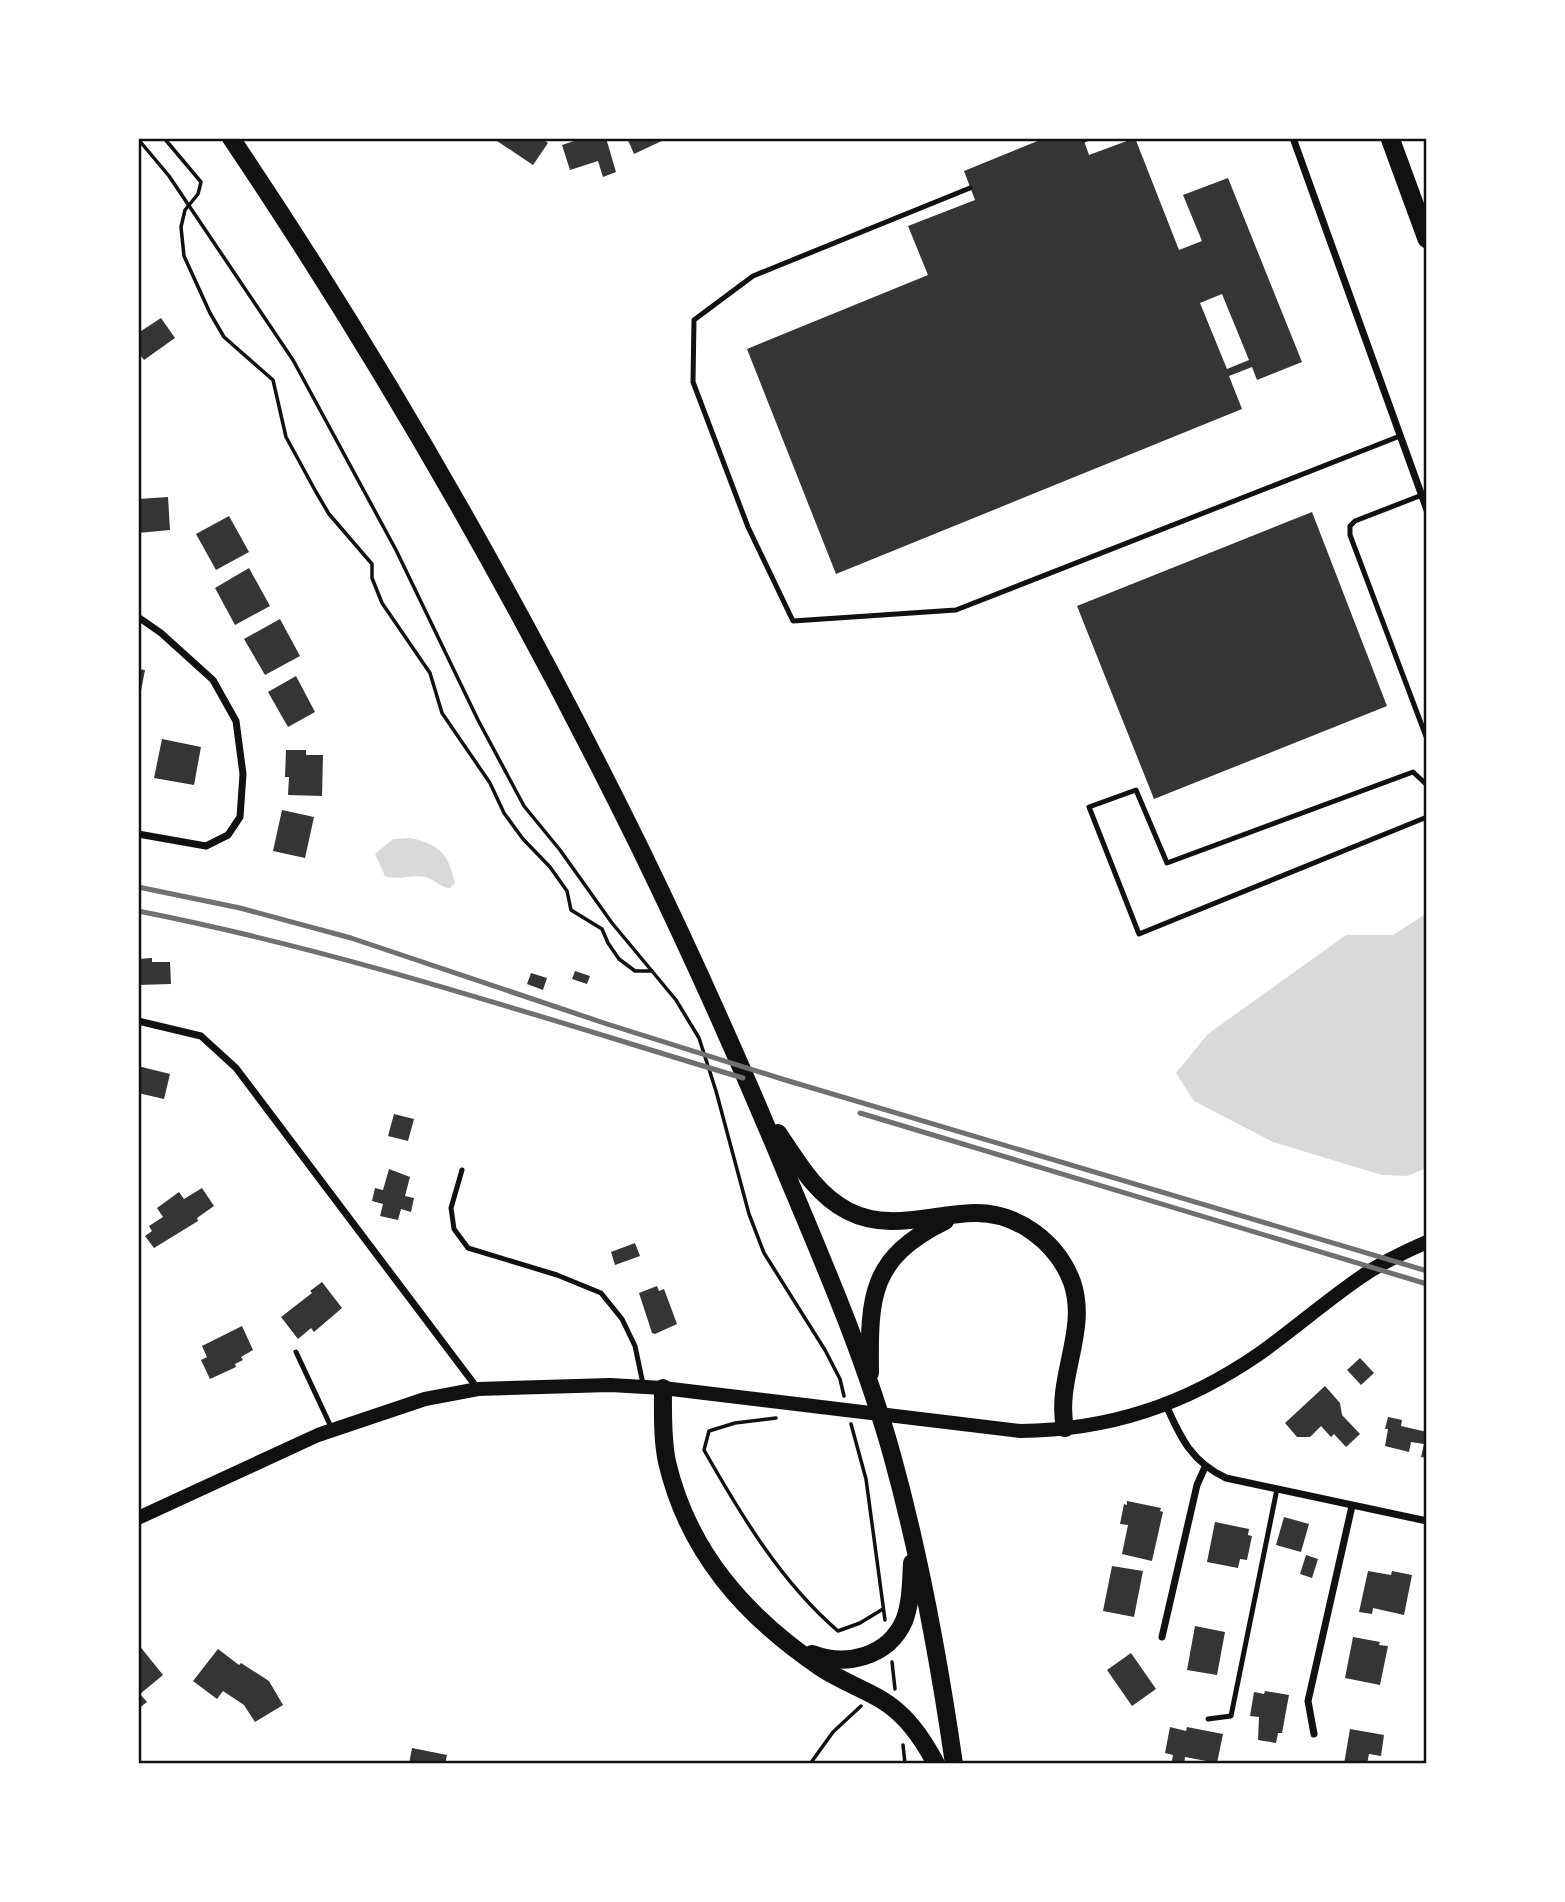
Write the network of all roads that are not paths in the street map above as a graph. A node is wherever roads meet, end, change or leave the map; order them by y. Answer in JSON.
{"nodes":[{"id":1,"x":231,"y":138,"type":"edge"},
{"id":2,"x":1293,"y":138,"type":"edge"},
{"id":3,"x":1390,"y":138,"type":"edge"},
{"id":4,"x":970,"y":188,"type":"dead end"},
{"id":5,"x":1427,"y":239,"type":"edge"},
{"id":6,"x":1400,"y":436,"type":"junction"},
{"id":7,"x":1422,"y":495,"type":"junction"},
{"id":8,"x":1427,"y":510,"type":"edge"},
{"id":9,"x":138,"y":617,"type":"edge"},
{"id":10,"x":1427,"y":739,"type":"edge"},
{"id":11,"x":1427,"y":785,"type":"edge"},
{"id":12,"x":1427,"y":817,"type":"edge"},
{"id":13,"x":138,"y":834,"type":"edge"},
{"id":14,"x":138,"y":1021,"type":"edge"},
{"id":15,"x":757,"y":1104,"type":"junction"},
{"id":16,"x":462,"y":1170,"type":"dead end"},
{"id":17,"x":958,"y":1215,"type":"junction"},
{"id":18,"x":1427,"y":1242,"type":"edge"},
{"id":19,"x":296,"y":1352,"type":"dead end"},
{"id":20,"x":870,"y":1386,"type":"junction"},
{"id":21,"x":643,"y":1387,"type":"junction"},
{"id":22,"x":663,"y":1388,"type":"junction"},
{"id":23,"x":478,"y":1389,"type":"junction"},
{"id":24,"x":1166,"y":1405,"type":"junction"},
{"id":25,"x":1065,"y":1428,"type":"junction"},
{"id":26,"x":332,"y":1429,"type":"junction"},
{"id":27,"x":1205,"y":1467,"type":"junction"},
{"id":28,"x":1277,"y":1489,"type":"junction"},
{"id":29,"x":1352,"y":1506,"type":"junction"},
{"id":30,"x":138,"y":1518,"type":"edge"},
{"id":31,"x":1427,"y":1521,"type":"edge"},
{"id":32,"x":914,"y":1545,"type":"junction"},
{"id":33,"x":1162,"y":1637,"type":"dead end"},
{"id":34,"x":794,"y":1647,"type":"junction"},
{"id":35,"x":1208,"y":1718,"type":"dead end"},
{"id":36,"x":1314,"y":1734,"type":"dead end"},
{"id":37,"x":936,"y":1764,"type":"edge"},
{"id":38,"x":954,"y":1764,"type":"edge"}],
"edges":[{"from":1,"to":15,"type":"highway"},
{"from":2,"to":6,"type":"street"},
{"from":3,"to":5,"type":"highway"},
{"from":4,"to":6,"type":"lane"},
{"from":6,"to":7,"type":"street"},
{"from":7,"to":8,"type":"street"},
{"from":7,"to":10,"type":"lane"},
{"from":9,"to":13,"type":"street"},
{"from":11,"to":12,"type":"lane"},
{"from":14,"to":23,"type":"street"},
{"from":15,"to":17,"type":"highway"},
{"from":15,"to":20,"type":"highway"},
{"from":16,"to":21,"type":"lane"},
{"from":17,"to":20,"type":"highway"},
{"from":17,"to":25,"type":"highway"},
{"from":18,"to":24,"type":"main road"},
{"from":19,"to":26,"type":"lane"},
{"from":20,"to":32,"type":"highway"},
{"from":21,"to":22,"type":"main road"},
{"from":21,"to":23,"type":"main road"},
{"from":22,"to":25,"type":"main road"},
{"from":22,"to":34,"type":"highway"},
{"from":23,"to":26,"type":"main road"},
{"from":24,"to":25,"type":"main road"},
{"from":24,"to":27,"type":"street"},
{"from":26,"to":30,"type":"main road"},
{"from":27,"to":28,"type":"street"},
{"from":27,"to":33,"type":"street"},
{"from":28,"to":29,"type":"street"},
{"from":28,"to":35,"type":"lane"},
{"from":29,"to":31,"type":"street"},
{"from":29,"to":36,"type":"street"},
{"from":32,"to":34,"type":"highway"},
{"from":32,"to":38,"type":"highway"},
{"from":34,"to":37,"type":"highway"}]}
